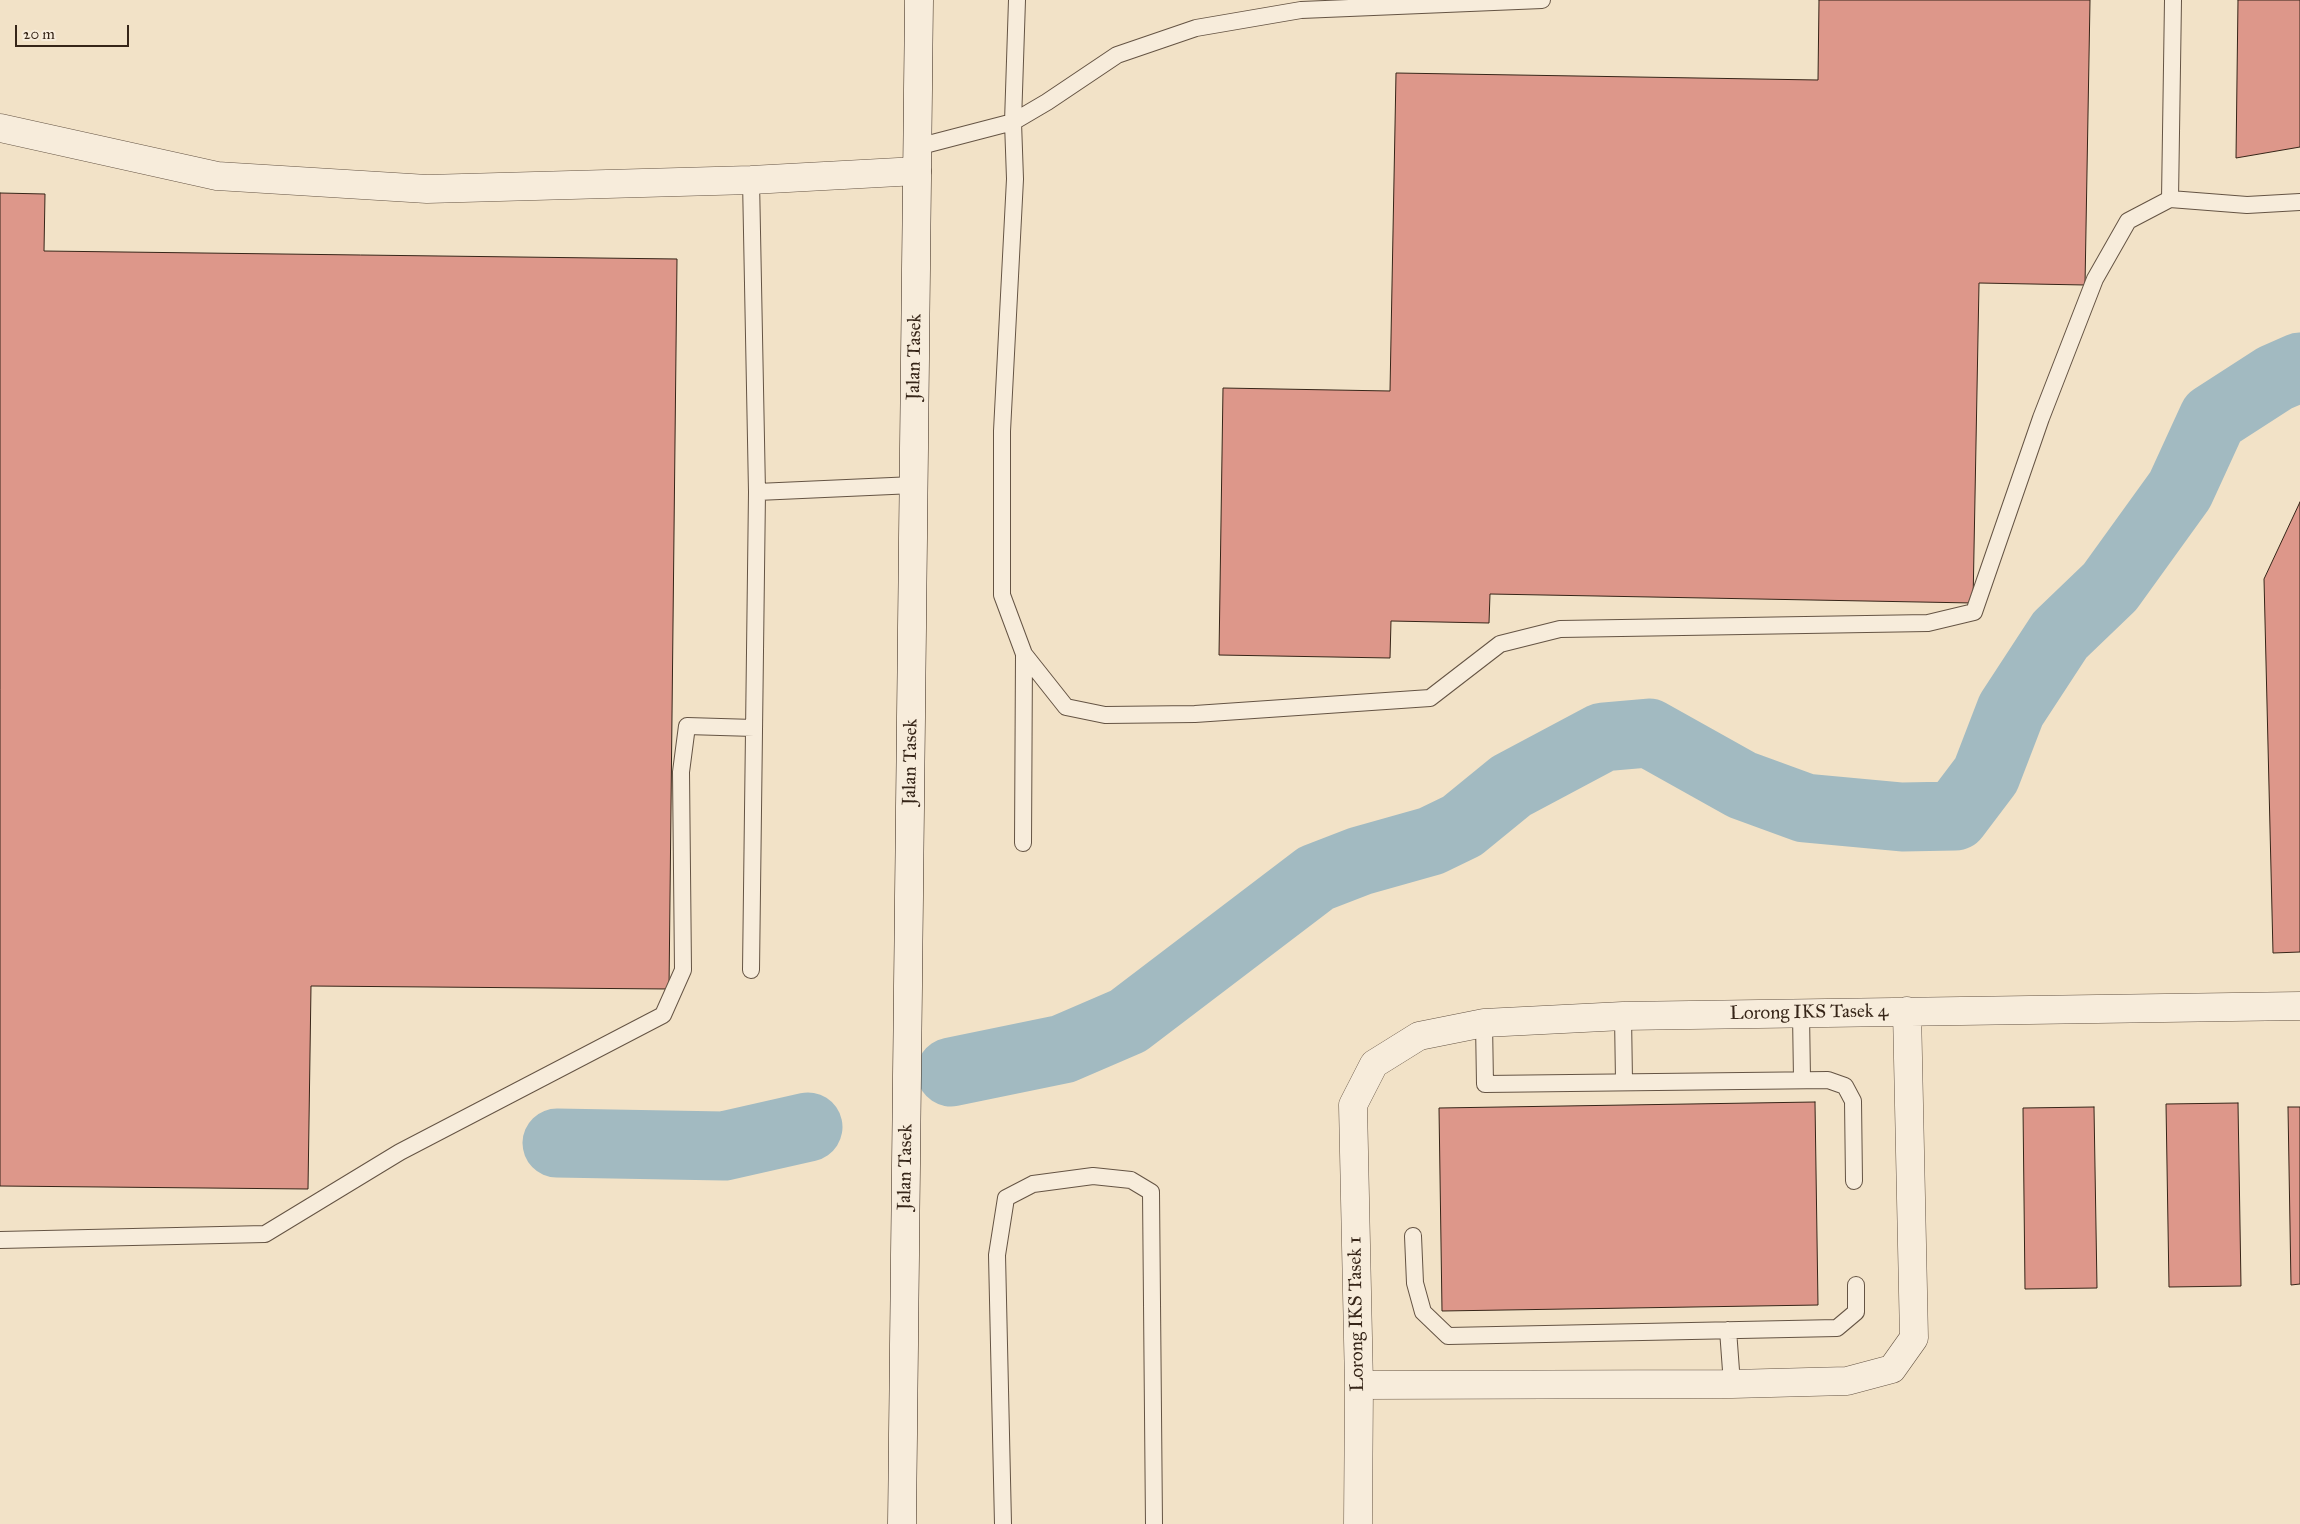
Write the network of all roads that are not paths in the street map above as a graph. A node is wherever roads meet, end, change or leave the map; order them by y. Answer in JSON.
{"nodes":[{"id":1,"x":919,"y":0,"type":"edge"},
{"id":2,"x":1017,"y":0,"type":"edge"},
{"id":3,"x":1542,"y":0,"type":"edge"},
{"id":4,"x":2174,"y":0,"type":"edge"},
{"id":5,"x":1013,"y":122,"type":"junction"},
{"id":6,"x":0,"y":128,"type":"edge"},
{"id":7,"x":917,"y":159,"type":"junction"},
{"id":8,"x":751,"y":180,"type":"junction"},
{"id":9,"x":2170,"y":199,"type":"junction"},
{"id":10,"x":2300,"y":202,"type":"edge"},
{"id":11,"x":914,"y":485,"type":"junction"},
{"id":12,"x":757,"y":492,"type":"junction"},
{"id":13,"x":1024,"y":654,"type":"junction"},
{"id":14,"x":754,"y":728,"type":"junction"},
{"id":15,"x":1023,"y":843,"type":"dead end"},
{"id":16,"x":751,"y":970,"type":"dead end"},
{"id":17,"x":2300,"y":1006,"type":"edge"},
{"id":18,"x":1907,"y":1011,"type":"junction"},
{"id":19,"x":1801,"y":1014,"type":"junction"},
{"id":20,"x":1623,"y":1016,"type":"junction"},
{"id":21,"x":1484,"y":1023,"type":"junction"},
{"id":22,"x":1802,"y":1080,"type":"junction"},
{"id":23,"x":1624,"y":1081,"type":"junction"},
{"id":24,"x":1353,"y":1105,"type":"joint"},
{"id":25,"x":1854,"y":1181,"type":"dead end"},
{"id":26,"x":1413,"y":1236,"type":"dead end"},
{"id":27,"x":0,"y":1240,"type":"edge"},
{"id":28,"x":1856,"y":1285,"type":"dead end"},
{"id":29,"x":1728,"y":1330,"type":"junction"},
{"id":30,"x":1732,"y":1384,"type":"junction"},
{"id":31,"x":1359,"y":1385,"type":"junction"},
{"id":32,"x":902,"y":1524,"type":"edge"},
{"id":33,"x":1003,"y":1524,"type":"edge"},
{"id":34,"x":1154,"y":1524,"type":"edge"},
{"id":35,"x":1358,"y":1524,"type":"edge"}],
"edges":[{"from":1,"to":7,"type":"street","name":"Jalan Tasek"},
{"from":2,"to":5,"type":"lane"},
{"from":3,"to":5,"type":"lane"},
{"from":4,"to":9,"type":"lane"},
{"from":5,"to":7,"type":"lane"},
{"from":5,"to":13,"type":"lane"},
{"from":6,"to":8,"type":"street"},
{"from":7,"to":8,"type":"street"},
{"from":7,"to":11,"type":"street","name":"Jalan Tasek"},
{"from":8,"to":12,"type":"lane"},
{"from":9,"to":10,"type":"lane"},
{"from":9,"to":13,"type":"lane"},
{"from":11,"to":12,"type":"lane"},
{"from":11,"to":32,"type":"street","name":"Jalan Tasek"},
{"from":12,"to":14,"type":"lane"},
{"from":13,"to":15,"type":"lane"},
{"from":14,"to":16,"type":"lane"},
{"from":14,"to":27,"type":"lane"},
{"from":17,"to":18,"type":"street","name":"Lorong IKS Tasek 4"},
{"from":18,"to":19,"type":"street","name":"Lorong IKS Tasek 4"},
{"from":18,"to":30,"type":"street"},
{"from":19,"to":20,"type":"street","name":"Lorong IKS Tasek 4"},
{"from":19,"to":22,"type":"lane"},
{"from":20,"to":21,"type":"street","name":"Lorong IKS Tasek 4"},
{"from":20,"to":23,"type":"lane"},
{"from":21,"to":23,"type":"lane"},
{"from":21,"to":24,"type":"street","name":"Lorong IKS Tasek 4"},
{"from":22,"to":23,"type":"lane"},
{"from":22,"to":25,"type":"lane"},
{"from":24,"to":31,"type":"street","name":"Lorong IKS Tasek 1"},
{"from":26,"to":29,"type":"lane"},
{"from":28,"to":29,"type":"lane"},
{"from":29,"to":30,"type":"lane"},
{"from":30,"to":31,"type":"street"},
{"from":31,"to":35,"type":"street","name":"Lorong IKS Tasek 1"},
{"from":33,"to":34,"type":"lane"}]}
